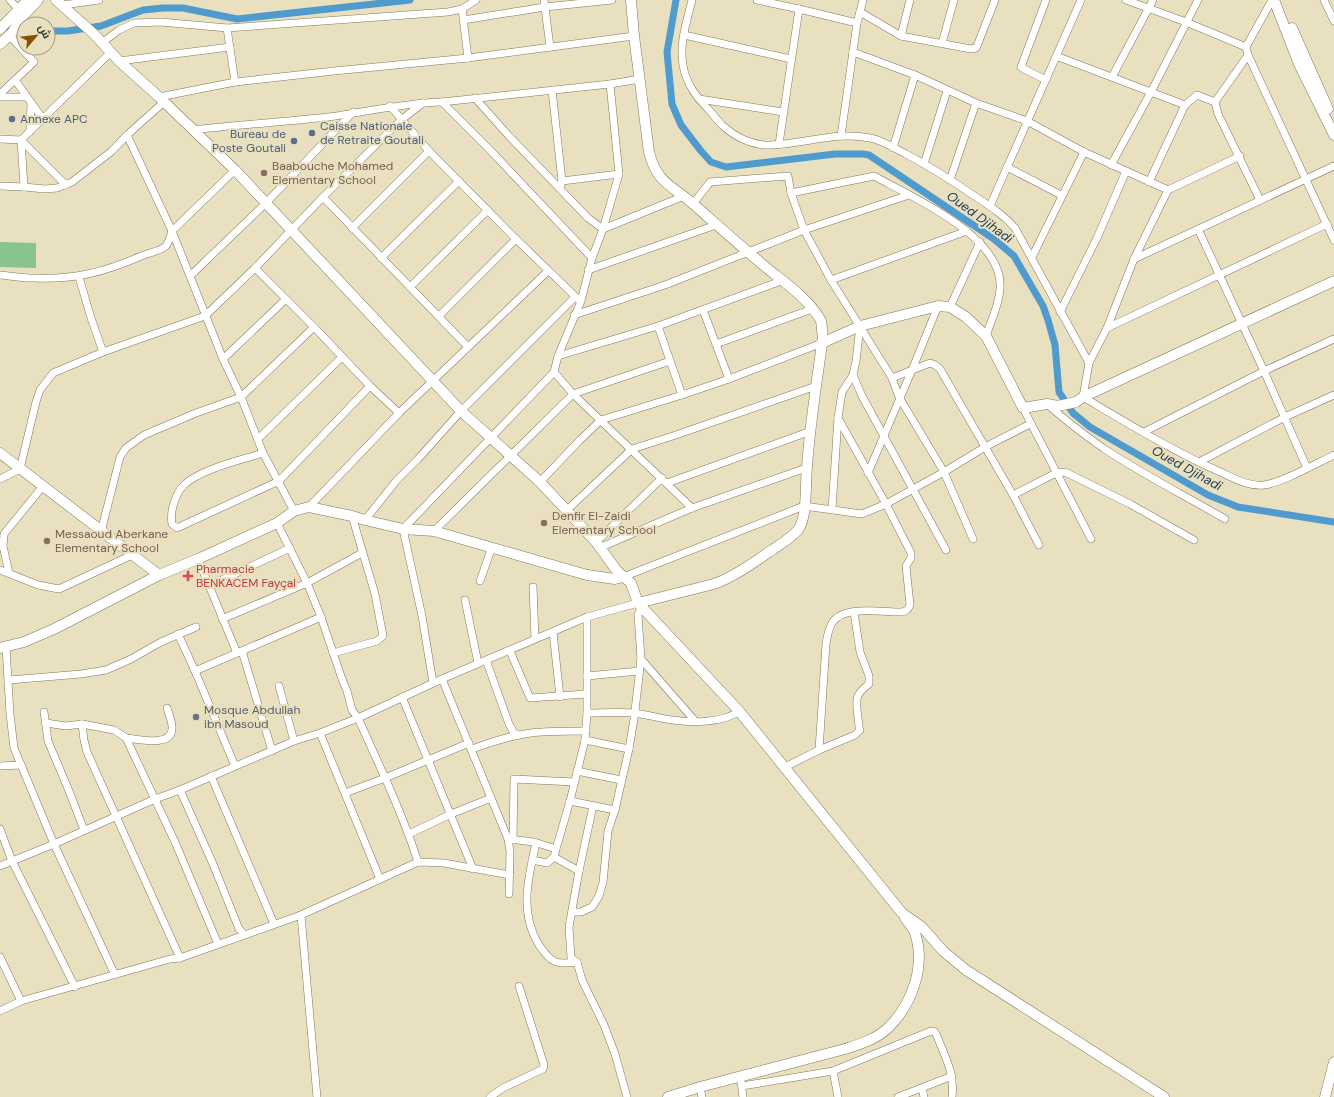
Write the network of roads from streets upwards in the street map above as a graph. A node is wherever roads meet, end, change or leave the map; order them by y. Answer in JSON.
{"nodes":[{"id":1,"x":10,"y":0,"type":"edge"},
{"id":2,"x":28,"y":0,"type":"edge"},
{"id":3,"x":38,"y":0,"type":"edge"},
{"id":4,"x":99,"y":0,"type":"edge"},
{"id":5,"x":476,"y":0,"type":"edge"},
{"id":6,"x":612,"y":0,"type":"edge"},
{"id":7,"x":631,"y":0,"type":"edge"},
{"id":8,"x":692,"y":0,"type":"edge"},
{"id":9,"x":757,"y":0,"type":"edge"},
{"id":10,"x":863,"y":0,"type":"edge"},
{"id":11,"x":910,"y":0,"type":"edge"},
{"id":12,"x":954,"y":0,"type":"edge"},
{"id":13,"x":995,"y":0,"type":"edge"},
{"id":14,"x":1046,"y":0,"type":"edge"},
{"id":15,"x":1081,"y":0,"type":"edge"},
{"id":16,"x":1126,"y":0,"type":"edge"},
{"id":17,"x":1153,"y":0,"type":"edge"},
{"id":18,"x":1198,"y":0,"type":"edge"},
{"id":19,"x":1278,"y":0,"type":"edge"},
{"id":20,"x":1324,"y":0,"type":"edge"},
{"id":21,"x":59,"y":3,"type":"edge"},
{"id":22,"x":545,"y":4,"type":"edge"},
{"id":23,"x":799,"y":8,"type":"junction"},
{"id":24,"x":1149,"y":8,"type":"junction"},
{"id":25,"x":462,"y":9,"type":"junction"},
{"id":26,"x":860,"y":12,"type":"junction"},
{"id":27,"x":20,"y":14,"type":"junction"},
{"id":28,"x":463,"y":20,"type":"junction"},
{"id":29,"x":1334,"y":21,"type":"edge"},
{"id":30,"x":1186,"y":22,"type":"junction"},
{"id":31,"x":4,"y":23,"type":"edge"},
{"id":32,"x":856,"y":23,"type":"junction"},
{"id":33,"x":227,"y":28,"type":"junction"},
{"id":34,"x":10,"y":34,"type":"junction"},
{"id":35,"x":684,"y":35,"type":"junction"},
{"id":36,"x":634,"y":36,"type":"junction"},
{"id":37,"x":901,"y":36,"type":"junction"},
{"id":38,"x":102,"y":42,"type":"junction"},
{"id":39,"x":942,"y":43,"type":"junction"},
{"id":40,"x":0,"y":44,"type":"edge"},
{"id":41,"x":230,"y":46,"type":"junction"},
{"id":42,"x":550,"y":47,"type":"junction"},
{"id":43,"x":1246,"y":47,"type":"junction"},
{"id":44,"x":111,"y":52,"type":"junction"},
{"id":45,"x":853,"y":52,"type":"junction"},
{"id":46,"x":1056,"y":56,"type":"junction"},
{"id":47,"x":1248,"y":56,"type":"junction"},
{"id":48,"x":468,"y":58,"type":"junction"},
{"id":49,"x":791,"y":59,"type":"junction"},
{"id":50,"x":119,"y":61,"type":"junction"},
{"id":51,"x":1303,"y":62,"type":"junction"},
{"id":52,"x":915,"y":75,"type":"junction"},
{"id":53,"x":1112,"y":77,"type":"junction"},
{"id":54,"x":640,"y":79,"type":"junction"},
{"id":55,"x":15,"y":80,"type":"junction"},
{"id":56,"x":1046,"y":80,"type":"junction"},
{"id":57,"x":235,"y":82,"type":"junction"},
{"id":58,"x":610,"y":84,"type":"junction"},
{"id":59,"x":552,"y":90,"type":"junction"},
{"id":60,"x":947,"y":91,"type":"junction"},
{"id":61,"x":1151,"y":92,"type":"junction"},
{"id":62,"x":0,"y":94,"type":"edge"},
{"id":63,"x":0,"y":97,"type":"edge"},
{"id":64,"x":475,"y":98,"type":"junction"},
{"id":65,"x":161,"y":99,"type":"junction"},
{"id":66,"x":699,"y":99,"type":"junction"},
{"id":67,"x":29,"y":100,"type":"junction"},
{"id":68,"x":442,"y":102,"type":"junction"},
{"id":69,"x":1215,"y":102,"type":"junction"},
{"id":70,"x":423,"y":103,"type":"junction"},
{"id":71,"x":976,"y":103,"type":"junction"},
{"id":72,"x":1185,"y":105,"type":"junction"},
{"id":73,"x":390,"y":106,"type":"junction"},
{"id":74,"x":353,"y":112,"type":"junction"},
{"id":75,"x":783,"y":112,"type":"junction"},
{"id":76,"x":43,"y":119,"type":"junction"},
{"id":77,"x":401,"y":120,"type":"junction"},
{"id":78,"x":1028,"y":121,"type":"junction"},
{"id":79,"x":1334,"y":121,"type":"edge"},
{"id":80,"x":192,"y":130,"type":"junction"},
{"id":81,"x":30,"y":131,"type":"junction"},
{"id":82,"x":127,"y":135,"type":"junction"},
{"id":83,"x":1334,"y":135,"type":"edge"},
{"id":84,"x":841,"y":136,"type":"junction"},
{"id":85,"x":0,"y":139,"type":"edge"},
{"id":86,"x":21,"y":140,"type":"junction"},
{"id":87,"x":779,"y":144,"type":"junction"},
{"id":88,"x":893,"y":148,"type":"junction"},
{"id":89,"x":429,"y":151,"type":"junction"},
{"id":90,"x":1084,"y":152,"type":"junction"},
{"id":91,"x":1240,"y":156,"type":"junction"},
{"id":92,"x":924,"y":164,"type":"junction"},
{"id":93,"x":1111,"y":165,"type":"junction"},
{"id":94,"x":1334,"y":166,"type":"edge"},
{"id":95,"x":1007,"y":167,"type":"junction"},
{"id":96,"x":235,"y":170,"type":"junction"},
{"id":97,"x":1126,"y":171,"type":"junction"},
{"id":98,"x":618,"y":174,"type":"junction"},
{"id":99,"x":1306,"y":179,"type":"junction"},
{"id":100,"x":950,"y":180,"type":"junction"},
{"id":101,"x":459,"y":181,"type":"junction"},
{"id":102,"x":1149,"y":182,"type":"junction"},
{"id":103,"x":66,"y":185,"type":"junction"},
{"id":104,"x":561,"y":185,"type":"junction"},
{"id":105,"x":0,"y":186,"type":"edge"},
{"id":106,"x":24,"y":187,"type":"junction"},
{"id":107,"x":1168,"y":190,"type":"junction"},
{"id":108,"x":791,"y":193,"type":"junction"},
{"id":109,"x":909,"y":195,"type":"junction"},
{"id":110,"x":684,"y":196,"type":"junction"},
{"id":111,"x":1061,"y":196,"type":"junction"},
{"id":112,"x":323,"y":197,"type":"junction"},
{"id":113,"x":1260,"y":200,"type":"junction"},
{"id":114,"x":266,"y":202,"type":"junction"},
{"id":115,"x":693,"y":204,"type":"junction"},
{"id":116,"x":990,"y":206,"type":"junction"},
{"id":117,"x":488,"y":210,"type":"junction"},
{"id":118,"x":716,"y":224,"type":"junction"},
{"id":119,"x":1327,"y":224,"type":"junction"},
{"id":120,"x":352,"y":228,"type":"junction"},
{"id":121,"x":603,"y":229,"type":"junction"},
{"id":122,"x":1198,"y":229,"type":"junction"},
{"id":123,"x":291,"y":230,"type":"junction"},
{"id":124,"x":804,"y":230,"type":"junction"},
{"id":125,"x":172,"y":231,"type":"junction"},
{"id":126,"x":967,"y":231,"type":"junction"},
{"id":127,"x":516,"y":239,"type":"junction"},
{"id":128,"x":1334,"y":240,"type":"edge"},
{"id":129,"x":980,"y":242,"type":"junction"},
{"id":130,"x":748,"y":252,"type":"junction"},
{"id":131,"x":1032,"y":257,"type":"junction"},
{"id":132,"x":381,"y":258,"type":"junction"},
{"id":133,"x":592,"y":258,"type":"junction"},
{"id":134,"x":1134,"y":259,"type":"junction"},
{"id":135,"x":255,"y":268,"type":"junction"},
{"id":136,"x":548,"y":270,"type":"junction"},
{"id":137,"x":588,"y":270,"type":"junction"},
{"id":138,"x":0,"y":275,"type":"edge"},
{"id":139,"x":1219,"y":275,"type":"junction"},
{"id":140,"x":190,"y":276,"type":"junction"},
{"id":141,"x":79,"y":277,"type":"junction"},
{"id":142,"x":781,"y":280,"type":"junction"},
{"id":143,"x":831,"y":280,"type":"junction"},
{"id":144,"x":1334,"y":281,"type":"edge"},
{"id":145,"x":410,"y":287,"type":"junction"},
{"id":146,"x":286,"y":299,"type":"junction"},
{"id":147,"x":578,"y":299,"type":"junction"},
{"id":148,"x":938,"y":306,"type":"junction"},
{"id":149,"x":950,"y":307,"type":"junction"},
{"id":150,"x":812,"y":309,"type":"junction"},
{"id":151,"x":703,"y":310,"type":"junction"},
{"id":152,"x":1060,"y":312,"type":"junction"},
{"id":153,"x":574,"y":315,"type":"junction"},
{"id":154,"x":205,"y":316,"type":"junction"},
{"id":155,"x":439,"y":316,"type":"junction"},
{"id":156,"x":1242,"y":324,"type":"junction"},
{"id":157,"x":658,"y":326,"type":"junction"},
{"id":158,"x":860,"y":326,"type":"junction"},
{"id":159,"x":314,"y":327,"type":"junction"},
{"id":160,"x":1107,"y":328,"type":"junction"},
{"id":161,"x":986,"y":336,"type":"junction"},
{"id":162,"x":1334,"y":339,"type":"edge"},
{"id":163,"x":822,"y":343,"type":"junction"},
{"id":164,"x":716,"y":344,"type":"junction"},
{"id":165,"x":468,"y":347,"type":"junction"},
{"id":166,"x":104,"y":352,"type":"junction"},
{"id":167,"x":558,"y":356,"type":"junction"},
{"id":168,"x":342,"y":357,"type":"junction"},
{"id":169,"x":223,"y":359,"type":"junction"},
{"id":170,"x":670,"y":361,"type":"junction"},
{"id":171,"x":1089,"y":363,"type":"junction"},
{"id":172,"x":912,"y":370,"type":"junction"},
{"id":173,"x":1264,"y":371,"type":"junction"},
{"id":174,"x":554,"y":372,"type":"junction"},
{"id":175,"x":853,"y":375,"type":"junction"},
{"id":176,"x":892,"y":378,"type":"junction"},
{"id":177,"x":729,"y":379,"type":"junction"},
{"id":178,"x":433,"y":381,"type":"junction"},
{"id":179,"x":370,"y":386,"type":"junction"},
{"id":180,"x":816,"y":386,"type":"junction"},
{"id":181,"x":573,"y":394,"type":"junction"},
{"id":182,"x":682,"y":395,"type":"junction"},
{"id":183,"x":1334,"y":395,"type":"edge"},
{"id":184,"x":241,"y":397,"type":"junction"},
{"id":185,"x":899,"y":397,"type":"junction"},
{"id":186,"x":1080,"y":399,"type":"junction"},
{"id":187,"x":1046,"y":404,"type":"junction"},
{"id":188,"x":1023,"y":408,"type":"junction"},
{"id":189,"x":461,"y":410,"type":"junction"},
{"id":190,"x":399,"y":413,"type":"junction"},
{"id":191,"x":1285,"y":417,"type":"junction"},
{"id":192,"x":838,"y":418,"type":"junction"},
{"id":193,"x":601,"y":420,"type":"junction"},
{"id":194,"x":1030,"y":424,"type":"junction"},
{"id":195,"x":811,"y":431,"type":"junction"},
{"id":196,"x":1144,"y":432,"type":"junction"},
{"id":197,"x":884,"y":436,"type":"junction"},
{"id":198,"x":490,"y":438,"type":"junction"},
{"id":199,"x":258,"y":439,"type":"junction"},
{"id":200,"x":985,"y":447,"type":"junction"},
{"id":201,"x":632,"y":449,"type":"junction"},
{"id":202,"x":0,"y":453,"type":"edge"},
{"id":203,"x":263,"y":453,"type":"junction"},
{"id":204,"x":1334,"y":455,"type":"edge"},
{"id":205,"x":510,"y":456,"type":"junction"},
{"id":206,"x":1199,"y":462,"type":"junction"},
{"id":207,"x":806,"y":468,"type":"junction"},
{"id":208,"x":1308,"y":468,"type":"junction"},
{"id":209,"x":20,"y":469,"type":"junction"},
{"id":210,"x":868,"y":472,"type":"junction"},
{"id":211,"x":944,"y":472,"type":"junction"},
{"id":212,"x":1056,"y":473,"type":"junction"},
{"id":213,"x":0,"y":479,"type":"edge"},
{"id":214,"x":279,"y":481,"type":"junction"},
{"id":215,"x":664,"y":481,"type":"junction"},
{"id":216,"x":540,"y":482,"type":"junction"},
{"id":217,"x":43,"y":486,"type":"junction"},
{"id":218,"x":913,"y":488,"type":"junction"},
{"id":219,"x":1013,"y":495,"type":"junction"},
{"id":220,"x":886,"y":504,"type":"junction"},
{"id":221,"x":804,"y":506,"type":"junction"},
{"id":222,"x":309,"y":507,"type":"junction"},
{"id":223,"x":692,"y":508,"type":"junction"},
{"id":224,"x":832,"y":509,"type":"junction"},
{"id":225,"x":294,"y":511,"type":"junction"},
{"id":226,"x":566,"y":511,"type":"junction"},
{"id":227,"x":352,"y":516,"type":"junction"},
{"id":228,"x":1225,"y":519,"type":"dead end"},
{"id":229,"x":365,"y":520,"type":"junction"},
{"id":230,"x":277,"y":523,"type":"junction"},
{"id":231,"x":403,"y":529,"type":"junction"},
{"id":232,"x":434,"y":531,"type":"junction"},
{"id":233,"x":101,"y":532,"type":"junction"},
{"id":234,"x":973,"y":539,"type":"dead end"},
{"id":235,"x":1091,"y":539,"type":"dead end"},
{"id":236,"x":1194,"y":540,"type":"dead end"},
{"id":237,"x":598,"y":545,"type":"junction"},
{"id":238,"x":1039,"y":545,"type":"dead end"},
{"id":239,"x":492,"y":547,"type":"junction"},
{"id":240,"x":290,"y":548,"type":"junction"},
{"id":241,"x":946,"y":550,"type":"dead end"},
{"id":242,"x":362,"y":553,"type":"junction"},
{"id":243,"x":132,"y":555,"type":"junction"},
{"id":244,"x":198,"y":560,"type":"junction"},
{"id":245,"x":0,"y":570,"type":"edge"},
{"id":246,"x":8,"y":574,"type":"junction"},
{"id":247,"x":159,"y":575,"type":"junction"},
{"id":248,"x":623,"y":577,"type":"junction"},
{"id":249,"x":480,"y":581,"type":"dead end"},
{"id":250,"x":307,"y":583,"type":"junction"},
{"id":251,"x":209,"y":586,"type":"junction"},
{"id":252,"x":533,"y":587,"type":"dead end"},
{"id":253,"x":465,"y":600,"type":"dead end"},
{"id":254,"x":640,"y":604,"type":"junction"},
{"id":255,"x":854,"y":612,"type":"junction"},
{"id":256,"x":321,"y":617,"type":"junction"},
{"id":257,"x":586,"y":617,"type":"junction"},
{"id":258,"x":222,"y":619,"type":"junction"},
{"id":259,"x":196,"y":627,"type":"dead end"},
{"id":260,"x":553,"y":632,"type":"junction"},
{"id":261,"x":178,"y":634,"type":"junction"},
{"id":262,"x":535,"y":639,"type":"junction"},
{"id":263,"x":3,"y":648,"type":"edge"},
{"id":264,"x":510,"y":651,"type":"junction"},
{"id":265,"x":239,"y":652,"type":"junction"},
{"id":266,"x":332,"y":653,"type":"junction"},
{"id":267,"x":641,"y":659,"type":"junction"},
{"id":268,"x":486,"y":660,"type":"junction"},
{"id":269,"x":478,"y":663,"type":"junction"},
{"id":270,"x":195,"y":671,"type":"junction"},
{"id":271,"x":639,"y":671,"type":"junction"},
{"id":272,"x":587,"y":676,"type":"junction"},
{"id":273,"x":442,"y":679,"type":"junction"},
{"id":274,"x":9,"y":680,"type":"junction"},
{"id":275,"x":433,"y":683,"type":"junction"},
{"id":276,"x":279,"y":686,"type":"dead end"},
{"id":277,"x":586,"y":694,"type":"junction"},
{"id":278,"x":560,"y":696,"type":"junction"},
{"id":279,"x":402,"y":697,"type":"junction"},
{"id":280,"x":167,"y":708,"type":"dead end"},
{"id":281,"x":739,"y":711,"type":"junction"},
{"id":282,"x":44,"y":712,"type":"dead end"},
{"id":283,"x":587,"y":713,"type":"junction"},
{"id":284,"x":635,"y":713,"type":"junction"},
{"id":285,"x":358,"y":718,"type":"junction"},
{"id":286,"x":695,"y":721,"type":"junction"},
{"id":287,"x":46,"y":723,"type":"junction"},
{"id":288,"x":82,"y":724,"type":"junction"},
{"id":289,"x":586,"y":731,"type":"junction"},
{"id":290,"x":320,"y":733,"type":"junction"},
{"id":291,"x":518,"y":735,"type":"junction"},
{"id":292,"x":126,"y":738,"type":"junction"},
{"id":293,"x":585,"y":740,"type":"junction"},
{"id":294,"x":294,"y":741,"type":"junction"},
{"id":295,"x":470,"y":746,"type":"junction"},
{"id":296,"x":629,"y":749,"type":"junction"},
{"id":297,"x":272,"y":750,"type":"junction"},
{"id":298,"x":819,"y":750,"type":"junction"},
{"id":299,"x":428,"y":760,"type":"junction"},
{"id":300,"x":21,"y":764,"type":"junction"},
{"id":301,"x":0,"y":766,"type":"edge"},
{"id":302,"x":235,"y":766,"type":"junction"},
{"id":303,"x":783,"y":768,"type":"junction"},
{"id":304,"x":577,"y":771,"type":"junction"},
{"id":305,"x":211,"y":776,"type":"junction"},
{"id":306,"x":385,"y":778,"type":"junction"},
{"id":307,"x":621,"y":780,"type":"junction"},
{"id":308,"x":574,"y":782,"type":"junction"},
{"id":309,"x":180,"y":790,"type":"junction"},
{"id":310,"x":345,"y":794,"type":"junction"},
{"id":311,"x":491,"y":798,"type":"junction"},
{"id":312,"x":155,"y":799,"type":"junction"},
{"id":313,"x":570,"y":801,"type":"junction"},
{"id":314,"x":593,"y":806,"type":"junction"},
{"id":315,"x":615,"y":810,"type":"junction"},
{"id":316,"x":451,"y":814,"type":"junction"},
{"id":317,"x":116,"y":816,"type":"junction"},
{"id":318,"x":0,"y":829,"type":"edge"},
{"id":319,"x":84,"y":830,"type":"junction"},
{"id":320,"x":409,"y":834,"type":"junction"},
{"id":321,"x":510,"y":839,"type":"junction"},
{"id":322,"x":536,"y":843,"type":"junction"},
{"id":323,"x":54,"y":844,"type":"junction"},
{"id":324,"x":556,"y":849,"type":"junction"},
{"id":325,"x":554,"y":857,"type":"junction"},
{"id":326,"x":532,"y":860,"type":"junction"},
{"id":327,"x":12,"y":861,"type":"junction"},
{"id":328,"x":418,"y":862,"type":"junction"},
{"id":329,"x":0,"y":866,"type":"edge"},
{"id":330,"x":473,"y":869,"type":"junction"},
{"id":331,"x":579,"y":871,"type":"junction"},
{"id":332,"x":510,"y":875,"type":"junction"},
{"id":333,"x":380,"y":879,"type":"junction"},
{"id":334,"x":509,"y":894,"type":"dead end"},
{"id":335,"x":572,"y":912,"type":"junction"},
{"id":336,"x":902,"y":913,"type":"junction"},
{"id":337,"x":301,"y":915,"type":"junction"},
{"id":338,"x":274,"y":924,"type":"junction"},
{"id":339,"x":244,"y":934,"type":"junction"},
{"id":340,"x":218,"y":944,"type":"junction"},
{"id":341,"x":0,"y":957,"type":"edge"},
{"id":342,"x":180,"y":958,"type":"junction"},
{"id":343,"x":577,"y":962,"type":"junction"},
{"id":344,"x":115,"y":975,"type":"junction"},
{"id":345,"x":519,"y":986,"type":"dead end"},
{"id":346,"x":75,"y":987,"type":"junction"},
{"id":347,"x":21,"y":1001,"type":"junction"},
{"id":348,"x":0,"y":1011,"type":"edge"},
{"id":349,"x":1334,"y":1062,"type":"edge"},
{"id":350,"x":833,"y":1071,"type":"junction"},
{"id":351,"x":952,"y":1076,"type":"junction"},
{"id":352,"x":741,"y":1081,"type":"junction"},
{"id":353,"x":922,"y":1088,"type":"junction"},
{"id":354,"x":701,"y":1092,"type":"edge"},
{"id":355,"x":317,"y":1097,"type":"edge"},
{"id":356,"x":490,"y":1097,"type":"edge"},
{"id":357,"x":627,"y":1097,"type":"edge"},
{"id":358,"x":668,"y":1097,"type":"edge"},
{"id":359,"x":743,"y":1097,"type":"edge"},
{"id":360,"x":838,"y":1097,"type":"edge"},
{"id":361,"x":898,"y":1097,"type":"edge"},
{"id":362,"x":924,"y":1097,"type":"edge"},
{"id":363,"x":952,"y":1097,"type":"edge"},
{"id":364,"x":1164,"y":1097,"type":"edge"},
{"id":365,"x":1325,"y":1097,"type":"edge"}],
"edges":[{"from":1,"to":27,"type":"street"},
{"from":2,"to":27,"type":"street"},
{"from":3,"to":27,"type":"street"},
{"from":4,"to":21,"type":"street"},
{"from":5,"to":25,"type":"street"},
{"from":6,"to":22,"type":"street"},
{"from":7,"to":36,"type":"street"},
{"from":8,"to":35,"type":"street"},
{"from":9,"to":23,"type":"street"},
{"from":10,"to":26,"type":"street"},
{"from":11,"to":37,"type":"street"},
{"from":12,"to":39,"type":"street"},
{"from":13,"to":39,"type":"street"},
{"from":14,"to":56,"type":"street"},
{"from":15,"to":46,"type":"street"},
{"from":16,"to":24,"type":"street"},
{"from":17,"to":24,"type":"street"},
{"from":18,"to":30,"type":"street"},
{"from":19,"to":43,"type":"street"},
{"from":19,"to":51,"type":"street"},
{"from":20,"to":29,"type":"street"},
{"from":21,"to":38,"type":"street"},
{"from":22,"to":28,"type":"street"},
{"from":22,"to":42,"type":"street"},
{"from":23,"to":32,"type":"street"},
{"from":23,"to":49,"type":"street"},
{"from":24,"to":30,"type":"street"},
{"from":24,"to":53,"type":"street"},
{"from":25,"to":28,"type":"street"},
{"from":25,"to":33,"type":"street"},
{"from":26,"to":32,"type":"street"},
{"from":26,"to":37,"type":"street"},
{"from":27,"to":31,"type":"street"},
{"from":27,"to":34,"type":"street"},
{"from":28,"to":48,"type":"street"},
{"from":30,"to":43,"type":"street"},
{"from":30,"to":61,"type":"street"},
{"from":32,"to":45,"type":"street"},
{"from":33,"to":38,"type":"street"},
{"from":33,"to":41,"type":"street"},
{"from":34,"to":40,"type":"street"},
{"from":34,"to":55,"type":"street"},
{"from":35,"to":49,"type":"street"},
{"from":35,"to":66,"type":"street"},
{"from":36,"to":42,"type":"street"},
{"from":36,"to":54,"type":"street"},
{"from":37,"to":39,"type":"street"},
{"from":38,"to":44,"type":"street"},
{"from":41,"to":50,"type":"street"},
{"from":41,"to":57,"type":"street"},
{"from":42,"to":48,"type":"street"},
{"from":43,"to":47,"type":"street"},
{"from":44,"to":50,"type":"street"},
{"from":44,"to":76,"type":"street"},
{"from":45,"to":52,"type":"street"},
{"from":45,"to":84,"type":"street"},
{"from":46,"to":53,"type":"street"},
{"from":46,"to":56,"type":"street"},
{"from":47,"to":69,"type":"street"},
{"from":47,"to":99,"type":"street"},
{"from":48,"to":57,"type":"street"},
{"from":49,"to":75,"type":"street"},
{"from":50,"to":65,"type":"street"},
{"from":51,"to":79,"type":"street"},
{"from":51,"to":83,"type":"street"},
{"from":52,"to":60,"type":"street"},
{"from":52,"to":88,"type":"street"},
{"from":53,"to":61,"type":"street"},
{"from":54,"to":58,"type":"street"},
{"from":54,"to":110,"type":"street"},
{"from":55,"to":62,"type":"street"},
{"from":55,"to":67,"type":"street"},
{"from":56,"to":78,"type":"street"},
{"from":57,"to":65,"type":"street"},
{"from":58,"to":59,"type":"street"},
{"from":58,"to":98,"type":"street"},
{"from":59,"to":64,"type":"street"},
{"from":59,"to":104,"type":"street"},
{"from":60,"to":71,"type":"street"},
{"from":60,"to":92,"type":"street"},
{"from":61,"to":72,"type":"street"},
{"from":61,"to":93,"type":"street"},
{"from":63,"to":67,"type":"street"},
{"from":64,"to":68,"type":"street"},
{"from":64,"to":104,"type":"street"},
{"from":65,"to":80,"type":"street"},
{"from":65,"to":82,"type":"street"},
{"from":66,"to":75,"type":"street"},
{"from":66,"to":87,"type":"street"},
{"from":67,"to":76,"type":"street"},
{"from":67,"to":81,"type":"street"},
{"from":68,"to":70,"type":"street"},
{"from":68,"to":133,"type":"street"},
{"from":69,"to":72,"type":"street"},
{"from":69,"to":91,"type":"street"},
{"from":70,"to":73,"type":"street"},
{"from":70,"to":77,"type":"street"},
{"from":71,"to":78,"type":"street"},
{"from":71,"to":100,"type":"street"},
{"from":72,"to":102,"type":"street"},
{"from":73,"to":74,"type":"street"},
{"from":73,"to":77,"type":"street"},
{"from":74,"to":80,"type":"street"},
{"from":74,"to":114,"type":"street"},
{"from":75,"to":87,"type":"street"},
{"from":76,"to":81,"type":"street"},
{"from":77,"to":89,"type":"street"},
{"from":77,"to":112,"type":"street"},
{"from":78,"to":90,"type":"street"},
{"from":78,"to":95,"type":"street"},
{"from":80,"to":96,"type":"street"},
{"from":81,"to":86,"type":"street"},
{"from":82,"to":103,"type":"street"},
{"from":82,"to":125,"type":"street"},
{"from":84,"to":87,"type":"street"},
{"from":84,"to":88,"type":"street"},
{"from":85,"to":86,"type":"street"},
{"from":86,"to":103,"type":"street"},
{"from":86,"to":106,"type":"street"},
{"from":88,"to":92,"type":"street"},
{"from":89,"to":101,"type":"street"},
{"from":89,"to":120,"type":"street"},
{"from":90,"to":93,"type":"street"},
{"from":90,"to":111,"type":"street"},
{"from":91,"to":107,"type":"street"},
{"from":91,"to":113,"type":"street"},
{"from":92,"to":100,"type":"street"},
{"from":93,"to":97,"type":"street"},
{"from":94,"to":99,"type":"street"},
{"from":95,"to":111,"type":"street"},
{"from":95,"to":116,"type":"street"},
{"from":96,"to":114,"type":"street"},
{"from":96,"to":125,"type":"street"},
{"from":97,"to":102,"type":"street"},
{"from":97,"to":152,"type":"street"},
{"from":98,"to":104,"type":"street"},
{"from":98,"to":121,"type":"street"},
{"from":99,"to":113,"type":"street"},
{"from":99,"to":119,"type":"street"},
{"from":100,"to":116,"type":"street"},
{"from":101,"to":117,"type":"street"},
{"from":101,"to":132,"type":"street"},
{"from":102,"to":107,"type":"street"},
{"from":103,"to":106,"type":"street"},
{"from":104,"to":121,"type":"street"},
{"from":105,"to":106,"type":"street"},
{"from":107,"to":134,"type":"street"},
{"from":108,"to":109,"type":"street"},
{"from":108,"to":115,"type":"street"},
{"from":108,"to":124,"type":"street"},
{"from":109,"to":124,"type":"street"},
{"from":109,"to":126,"type":"street"},
{"from":110,"to":115,"type":"street"},
{"from":110,"to":121,"type":"street"},
{"from":111,"to":131,"type":"street"},
{"from":112,"to":120,"type":"street"},
{"from":112,"to":123,"type":"street"},
{"from":113,"to":122,"type":"street"},
{"from":114,"to":123,"type":"street"},
{"from":114,"to":140,"type":"street"},
{"from":115,"to":118,"type":"street"},
{"from":116,"to":131,"type":"street"},
{"from":117,"to":127,"type":"street"},
{"from":117,"to":145,"type":"street"},
{"from":118,"to":130,"type":"street"},
{"from":118,"to":137,"type":"street"},
{"from":119,"to":128,"type":"street"},
{"from":119,"to":139,"type":"street"},
{"from":120,"to":132,"type":"street"},
{"from":121,"to":133,"type":"street"},
{"from":122,"to":134,"type":"street"},
{"from":122,"to":139,"type":"street"},
{"from":123,"to":135,"type":"street"},
{"from":123,"to":178,"type":"street"},
{"from":124,"to":130,"type":"street"},
{"from":124,"to":143,"type":"street"},
{"from":125,"to":140,"type":"street"},
{"from":125,"to":141,"type":"street"},
{"from":126,"to":129,"type":"street"},
{"from":126,"to":143,"type":"street"},
{"from":127,"to":136,"type":"street"},
{"from":127,"to":155,"type":"street"},
{"from":129,"to":149,"type":"street"},
{"from":129,"to":161,"type":"street"},
{"from":130,"to":142,"type":"street"},
{"from":130,"to":153,"type":"street"},
{"from":131,"to":152,"type":"street"},
{"from":132,"to":145,"type":"street"},
{"from":133,"to":137,"type":"street"},
{"from":134,"to":160,"type":"street"},
{"from":135,"to":146,"type":"street"},
{"from":135,"to":154,"type":"street"},
{"from":136,"to":147,"type":"street"},
{"from":136,"to":165,"type":"street"},
{"from":137,"to":147,"type":"street"},
{"from":138,"to":141,"type":"street"},
{"from":139,"to":156,"type":"street"},
{"from":139,"to":160,"type":"street"},
{"from":140,"to":154,"type":"street"},
{"from":141,"to":166,"type":"street"},
{"from":142,"to":150,"type":"street"},
{"from":142,"to":151,"type":"street"},
{"from":143,"to":158,"type":"street"},
{"from":144,"to":156,"type":"street"},
{"from":145,"to":155,"type":"street"},
{"from":146,"to":159,"type":"street"},
{"from":146,"to":169,"type":"street"},
{"from":147,"to":153,"type":"street"},
{"from":147,"to":189,"type":"street"},
{"from":148,"to":149,"type":"street"},
{"from":148,"to":158,"type":"street"},
{"from":148,"to":172,"type":"street"},
{"from":149,"to":161,"type":"street"},
{"from":150,"to":163,"type":"street"},
{"from":150,"to":164,"type":"street"},
{"from":151,"to":157,"type":"street"},
{"from":151,"to":164,"type":"street"},
{"from":152,"to":171,"type":"street"},
{"from":153,"to":167,"type":"street"},
{"from":154,"to":166,"type":"street"},
{"from":154,"to":169,"type":"street"},
{"from":155,"to":165,"type":"street"},
{"from":156,"to":173,"type":"street"},
{"from":156,"to":186,"type":"street"},
{"from":157,"to":167,"type":"street"},
{"from":157,"to":170,"type":"street"},
{"from":158,"to":163,"type":"street"},
{"from":158,"to":175,"type":"street"},
{"from":158,"to":176,"type":"street"},
{"from":159,"to":168,"type":"street"},
{"from":159,"to":184,"type":"street"},
{"from":160,"to":171,"type":"street"},
{"from":161,"to":188,"type":"street"},
{"from":162,"to":173,"type":"street"},
{"from":163,"to":177,"type":"street"},
{"from":163,"to":180,"type":"street"},
{"from":164,"to":177,"type":"street"},
{"from":165,"to":178,"type":"street"},
{"from":166,"to":209,"type":"street"},
{"from":167,"to":174,"type":"street"},
{"from":168,"to":179,"type":"street"},
{"from":168,"to":199,"type":"street"},
{"from":169,"to":184,"type":"street"},
{"from":170,"to":181,"type":"street"},
{"from":170,"to":182,"type":"street"},
{"from":171,"to":186,"type":"street"},
{"from":172,"to":176,"type":"street"},
{"from":172,"to":185,"type":"street"},
{"from":172,"to":200,"type":"street"},
{"from":173,"to":191,"type":"street"},
{"from":173,"to":196,"type":"street"},
{"from":174,"to":181,"type":"street"},
{"from":174,"to":198,"type":"street"},
{"from":175,"to":192,"type":"street"},
{"from":175,"to":197,"type":"street"},
{"from":176,"to":185,"type":"street"},
{"from":177,"to":182,"type":"street"},
{"from":178,"to":189,"type":"street"},
{"from":178,"to":190,"type":"street"},
{"from":179,"to":190,"type":"street"},
{"from":179,"to":214,"type":"street"},
{"from":180,"to":195,"type":"street"},
{"from":180,"to":201,"type":"street"},
{"from":181,"to":193,"type":"street"},
{"from":181,"to":205,"type":"street"},
{"from":182,"to":193,"type":"street"},
{"from":183,"to":191,"type":"street"},
{"from":184,"to":199,"type":"street"},
{"from":184,"to":233,"type":"street"},
{"from":185,"to":197,"type":"street"},
{"from":185,"to":211,"type":"street"},
{"from":186,"to":187,"type":"street"},
{"from":186,"to":196,"type":"street"},
{"from":187,"to":188,"type":"street"},
{"from":187,"to":228,"type":"street"},
{"from":188,"to":194,"type":"street"},
{"from":189,"to":198,"type":"street"},
{"from":189,"to":229,"type":"street"},
{"from":190,"to":222,"type":"street"},
{"from":191,"to":206,"type":"street"},
{"from":191,"to":208,"type":"street"},
{"from":192,"to":210,"type":"street"},
{"from":192,"to":224,"type":"street"},
{"from":193,"to":201,"type":"street"},
{"from":193,"to":216,"type":"street"},
{"from":194,"to":200,"type":"street"},
{"from":194,"to":212,"type":"street"},
{"from":195,"to":207,"type":"street"},
{"from":195,"to":215,"type":"street"},
{"from":196,"to":206,"type":"street"},
{"from":197,"to":210,"type":"street"},
{"from":197,"to":218,"type":"street"},
{"from":198,"to":205,"type":"street"},
{"from":198,"to":231,"type":"street"},
{"from":199,"to":203,"type":"street"},
{"from":200,"to":211,"type":"street"},
{"from":200,"to":219,"type":"street"},
{"from":201,"to":215,"type":"street"},
{"from":201,"to":226,"type":"street"},
{"from":202,"to":209,"type":"street"},
{"from":203,"to":214,"type":"street"},
{"from":203,"to":214,"type":"street"},
{"from":204,"to":208,"type":"street"},
{"from":205,"to":216,"type":"street"},
{"from":205,"to":232,"type":"street"},
{"from":206,"to":208,"type":"street"},
{"from":207,"to":221,"type":"street"},
{"from":207,"to":223,"type":"street"},
{"from":209,"to":213,"type":"street"},
{"from":209,"to":217,"type":"street"},
{"from":210,"to":220,"type":"street"},
{"from":211,"to":218,"type":"street"},
{"from":211,"to":234,"type":"street"},
{"from":212,"to":219,"type":"street"},
{"from":212,"to":235,"type":"street"},
{"from":212,"to":236,"type":"street"},
{"from":214,"to":225,"type":"street"},
{"from":215,"to":223,"type":"street"},
{"from":215,"to":237,"type":"street"},
{"from":216,"to":226,"type":"street"},
{"from":217,"to":233,"type":"street"},
{"from":217,"to":246,"type":"street"},
{"from":218,"to":220,"type":"street"},
{"from":218,"to":241,"type":"street"},
{"from":219,"to":238,"type":"street"},
{"from":220,"to":224,"type":"street"},
{"from":220,"to":255,"type":"street"},
{"from":221,"to":224,"type":"street"},
{"from":221,"to":248,"type":"street"},
{"from":221,"to":254,"type":"street"},
{"from":222,"to":225,"type":"street"},
{"from":222,"to":227,"type":"street"},
{"from":223,"to":237,"type":"street"},
{"from":225,"to":230,"type":"street"},
{"from":226,"to":237,"type":"street"},
{"from":227,"to":229,"type":"street"},
{"from":227,"to":242,"type":"street"},
{"from":229,"to":231,"type":"street"},
{"from":230,"to":240,"type":"street"},
{"from":230,"to":244,"type":"street"},
{"from":231,"to":232,"type":"street"},
{"from":231,"to":275,"type":"street"},
{"from":232,"to":239,"type":"street"},
{"from":233,"to":243,"type":"street"},
{"from":237,"to":248,"type":"street"},
{"from":239,"to":248,"type":"street"},
{"from":239,"to":249,"type":"street"},
{"from":240,"to":250,"type":"street"},
{"from":240,"to":251,"type":"street"},
{"from":242,"to":250,"type":"street"},
{"from":242,"to":266,"type":"street"},
{"from":243,"to":246,"type":"street"},
{"from":243,"to":247,"type":"street"},
{"from":244,"to":247,"type":"street"},
{"from":244,"to":251,"type":"street"},
{"from":245,"to":246,"type":"street"},
{"from":247,"to":263,"type":"street"},
{"from":248,"to":254,"type":"street"},
{"from":250,"to":256,"type":"street"},
{"from":250,"to":258,"type":"street"},
{"from":251,"to":258,"type":"street"},
{"from":252,"to":262,"type":"street"},
{"from":253,"to":269,"type":"street"},
{"from":254,"to":257,"type":"street"},
{"from":254,"to":267,"type":"street"},
{"from":254,"to":281,"type":"street"},
{"from":255,"to":298,"type":"street"},
{"from":255,"to":298,"type":"street"},
{"from":256,"to":265,"type":"street"},
{"from":256,"to":266,"type":"street"},
{"from":257,"to":260,"type":"street"},
{"from":257,"to":272,"type":"street"},
{"from":258,"to":265,"type":"street"},
{"from":259,"to":261,"type":"street"},
{"from":260,"to":262,"type":"street"},
{"from":260,"to":278,"type":"street"},
{"from":261,"to":270,"type":"street"},
{"from":261,"to":274,"type":"street"},
{"from":262,"to":264,"type":"street"},
{"from":263,"to":274,"type":"street"},
{"from":264,"to":268,"type":"street"},
{"from":264,"to":278,"type":"street"},
{"from":265,"to":270,"type":"street"},
{"from":265,"to":297,"type":"street"},
{"from":266,"to":285,"type":"street"},
{"from":267,"to":271,"type":"street"},
{"from":267,"to":286,"type":"street"},
{"from":268,"to":269,"type":"street"},
{"from":268,"to":291,"type":"street"},
{"from":269,"to":273,"type":"street"},
{"from":270,"to":302,"type":"street"},
{"from":271,"to":272,"type":"street"},
{"from":271,"to":284,"type":"street"},
{"from":272,"to":277,"type":"street"},
{"from":273,"to":275,"type":"street"},
{"from":273,"to":295,"type":"street"},
{"from":274,"to":300,"type":"street"},
{"from":275,"to":279,"type":"street"},
{"from":276,"to":294,"type":"street"},
{"from":277,"to":278,"type":"street"},
{"from":277,"to":283,"type":"street"},
{"from":279,"to":285,"type":"street"},
{"from":279,"to":299,"type":"street"},
{"from":280,"to":292,"type":"street"},
{"from":281,"to":286,"type":"street"},
{"from":281,"to":303,"type":"street"},
{"from":282,"to":287,"type":"street"},
{"from":283,"to":284,"type":"street"},
{"from":283,"to":289,"type":"street"},
{"from":284,"to":286,"type":"street"},
{"from":284,"to":296,"type":"street"},
{"from":285,"to":290,"type":"street"},
{"from":285,"to":306,"type":"street"},
{"from":287,"to":288,"type":"street"},
{"from":287,"to":319,"type":"street"},
{"from":288,"to":292,"type":"street"},
{"from":288,"to":317,"type":"street"},
{"from":289,"to":291,"type":"street"},
{"from":289,"to":293,"type":"street"},
{"from":290,"to":294,"type":"street"},
{"from":290,"to":310,"type":"street"},
{"from":291,"to":295,"type":"street"},
{"from":292,"to":312,"type":"street"},
{"from":293,"to":296,"type":"street"},
{"from":293,"to":304,"type":"street"},
{"from":294,"to":297,"type":"street"},
{"from":295,"to":299,"type":"street"},
{"from":295,"to":311,"type":"street"},
{"from":296,"to":307,"type":"street"},
{"from":297,"to":302,"type":"street"},
{"from":298,"to":303,"type":"street"},
{"from":299,"to":306,"type":"street"},
{"from":299,"to":316,"type":"street"},
{"from":300,"to":301,"type":"street"},
{"from":300,"to":323,"type":"street"},
{"from":302,"to":305,"type":"street"},
{"from":303,"to":336,"type":"street"},
{"from":304,"to":307,"type":"street"},
{"from":304,"to":308,"type":"street"},
{"from":305,"to":309,"type":"street"},
{"from":305,"to":338,"type":"street"},
{"from":306,"to":310,"type":"street"},
{"from":306,"to":320,"type":"street"},
{"from":307,"to":315,"type":"street"},
{"from":308,"to":313,"type":"street"},
{"from":308,"to":321,"type":"street"},
{"from":309,"to":312,"type":"street"},
{"from":309,"to":339,"type":"street"},
{"from":310,"to":333,"type":"street"},
{"from":311,"to":316,"type":"street"},
{"from":311,"to":321,"type":"street"},
{"from":312,"to":317,"type":"street"},
{"from":312,"to":340,"type":"street"},
{"from":313,"to":314,"type":"street"},
{"from":313,"to":324,"type":"street"},
{"from":314,"to":315,"type":"street"},
{"from":314,"to":331,"type":"street"},
{"from":315,"to":335,"type":"street"},
{"from":316,"to":320,"type":"street"},
{"from":316,"to":330,"type":"street"},
{"from":317,"to":319,"type":"street"},
{"from":317,"to":342,"type":"street"},
{"from":318,"to":327,"type":"street"},
{"from":319,"to":323,"type":"street"},
{"from":320,"to":328,"type":"street"},
{"from":321,"to":322,"type":"street"},
{"from":321,"to":332,"type":"street"},
{"from":322,"to":324,"type":"street"},
{"from":322,"to":326,"type":"street"},
{"from":323,"to":327,"type":"street"},
{"from":323,"to":344,"type":"street"},
{"from":324,"to":325,"type":"street"},
{"from":325,"to":326,"type":"street"},
{"from":325,"to":331,"type":"street"},
{"from":326,"to":343,"type":"street"},
{"from":327,"to":329,"type":"street"},
{"from":327,"to":346,"type":"street"},
{"from":328,"to":330,"type":"street"},
{"from":328,"to":333,"type":"street"},
{"from":330,"to":332,"type":"street"},
{"from":331,"to":335,"type":"street"},
{"from":332,"to":334,"type":"street"},
{"from":333,"to":337,"type":"street"},
{"from":335,"to":343,"type":"street"},
{"from":336,"to":352,"type":"street"},
{"from":336,"to":364,"type":"street"},
{"from":337,"to":338,"type":"street"},
{"from":337,"to":355,"type":"street"},
{"from":338,"to":339,"type":"street"},
{"from":339,"to":340,"type":"street"},
{"from":340,"to":342,"type":"street"},
{"from":341,"to":347,"type":"street"},
{"from":342,"to":344,"type":"street"},
{"from":343,"to":357,"type":"street"},
{"from":344,"to":346,"type":"street"},
{"from":345,"to":356,"type":"street"},
{"from":346,"to":347,"type":"street"},
{"from":347,"to":348,"type":"street"},
{"from":349,"to":365,"type":"street"},
{"from":350,"to":351,"type":"street"},
{"from":350,"to":352,"type":"street"},
{"from":350,"to":360,"type":"street"},
{"from":351,"to":353,"type":"street"},
{"from":351,"to":363,"type":"street"},
{"from":352,"to":354,"type":"street"},
{"from":352,"to":359,"type":"street"},
{"from":353,"to":361,"type":"street"},
{"from":353,"to":362,"type":"street"},
{"from":354,"to":358,"type":"street"}]}
